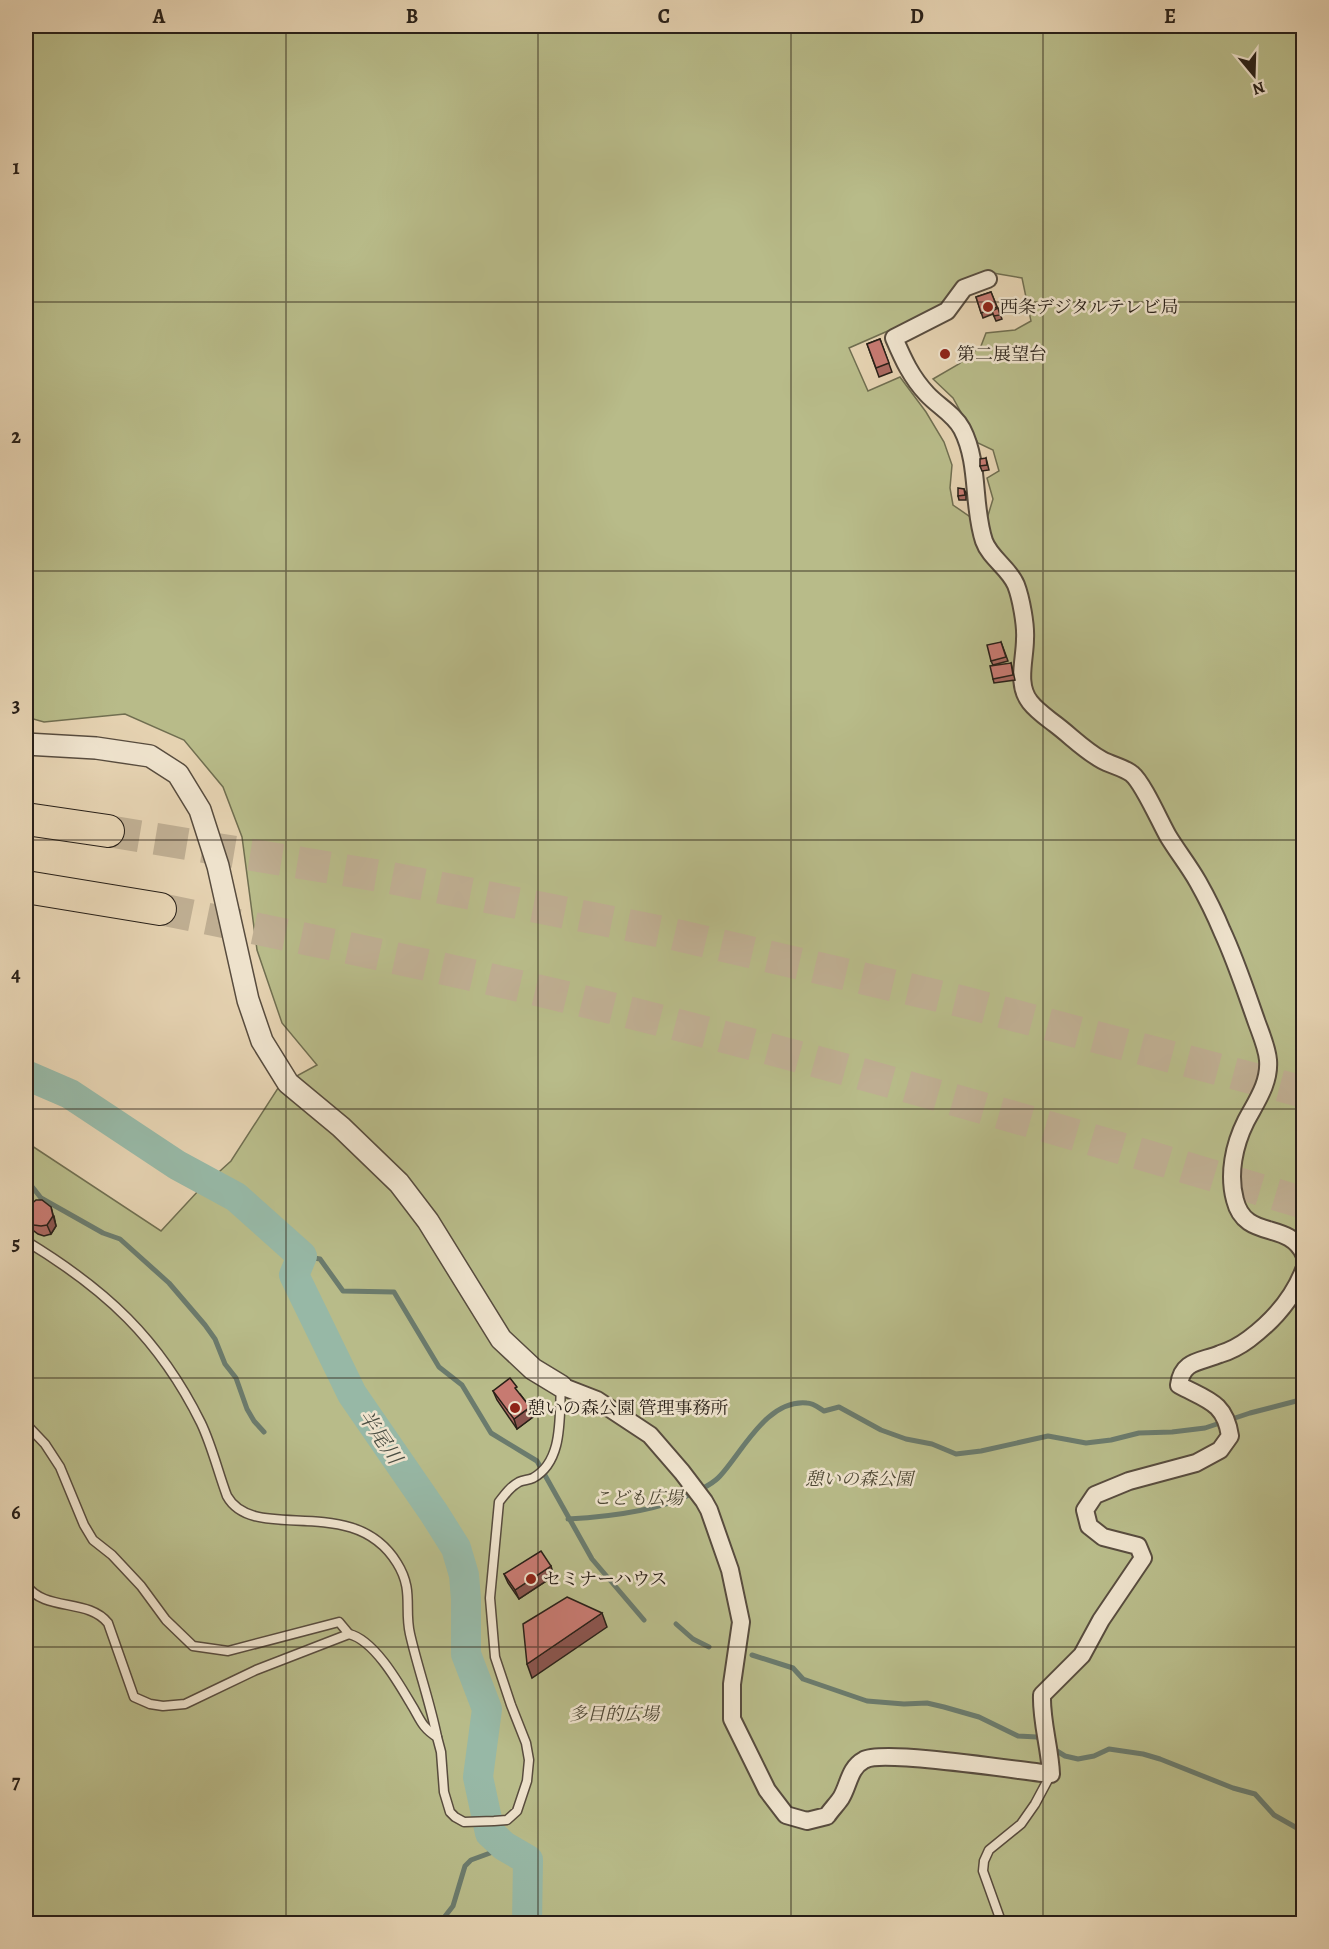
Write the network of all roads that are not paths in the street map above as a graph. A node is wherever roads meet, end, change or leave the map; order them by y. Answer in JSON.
{"nodes":[{"id":1,"x":988,"y":279,"type":"dead end"},
{"id":2,"x":26,"y":744,"type":"edge"},
{"id":3,"x":26,"y":819,"type":"edge"},
{"id":4,"x":108,"y":831,"type":"tunnel mouth"},
{"id":5,"x":26,"y":886,"type":"edge"},
{"id":6,"x":160,"y":909,"type":"tunnel mouth"},
{"id":7,"x":26,"y":1241,"type":"edge"},
{"id":8,"x":1304,"y":1254,"type":"edge"},
{"id":9,"x":1304,"y":1270,"type":"edge"},
{"id":10,"x":561,"y":1386,"type":"junction"},
{"id":11,"x":26,"y":1424,"type":"edge"},
{"id":12,"x":26,"y":1584,"type":"edge"},
{"id":13,"x":349,"y":1634,"type":"junction"},
{"id":14,"x":437,"y":1737,"type":"junction"},
{"id":15,"x":1052,"y":1774,"type":"junction"},
{"id":16,"x":1002,"y":1923,"type":"edge"}],
"edges":[{"from":1,"to":8,"type":"street"},
{"from":2,"to":10,"type":"street"},
{"from":3,"to":4,"type":"highway"},
{"from":5,"to":6,"type":"highway"},
{"from":7,"to":14,"type":"lane"},
{"from":9,"to":15,"type":"street"},
{"from":10,"to":14,"type":"lane"},
{"from":10,"to":15,"type":"street"},
{"from":11,"to":13,"type":"lane"},
{"from":12,"to":13,"type":"lane"},
{"from":13,"to":14,"type":"lane"},
{"from":15,"to":16,"type":"lane"}]}
